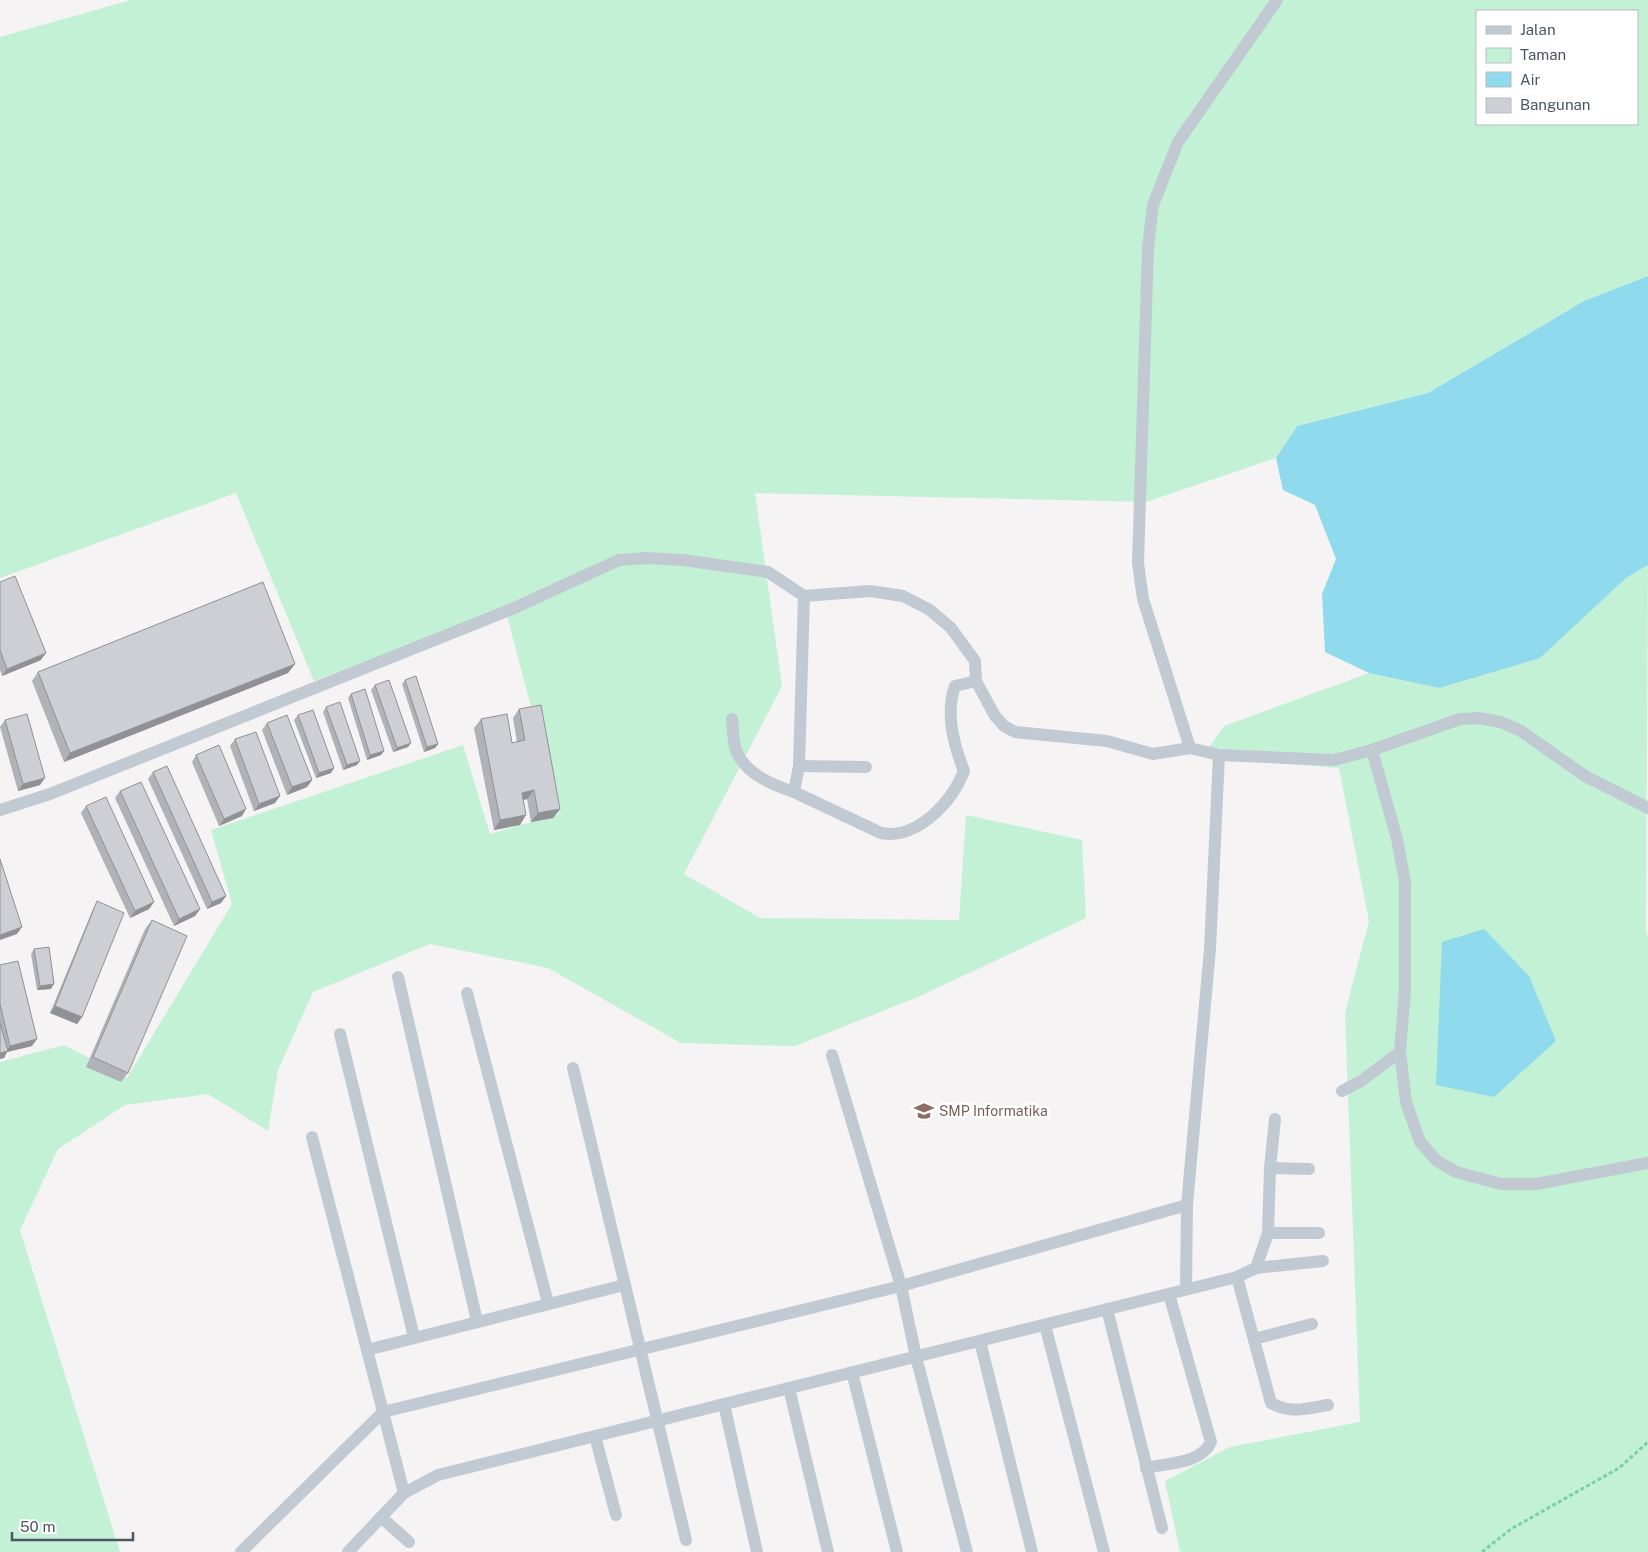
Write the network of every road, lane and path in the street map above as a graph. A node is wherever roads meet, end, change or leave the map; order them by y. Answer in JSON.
{"nodes":[{"id":1,"x":1277,"y":0,"type":"edge"},
{"id":2,"x":804,"y":596,"type":"junction"},
{"id":3,"x":976,"y":681,"type":"junction"},
{"id":4,"x":732,"y":719,"type":"dead end"},
{"id":5,"x":1190,"y":748,"type":"junction"},
{"id":6,"x":1372,"y":750,"type":"junction"},
{"id":7,"x":1220,"y":755,"type":"junction"},
{"id":8,"x":799,"y":766,"type":"junction"},
{"id":9,"x":866,"y":767,"type":"dead end"},
{"id":10,"x":794,"y":792,"type":"junction"},
{"id":11,"x":1648,"y":808,"type":"edge"},
{"id":12,"x":0,"y":810,"type":"edge"},
{"id":13,"x":398,"y":977,"type":"dead end"},
{"id":14,"x":467,"y":993,"type":"dead end"},
{"id":15,"x":340,"y":1034,"type":"dead end"},
{"id":16,"x":1400,"y":1052,"type":"junction"},
{"id":17,"x":832,"y":1055,"type":"dead end"},
{"id":18,"x":573,"y":1068,"type":"dead end"},
{"id":19,"x":1342,"y":1091,"type":"dead end"},
{"id":20,"x":1275,"y":1119,"type":"dead end"},
{"id":21,"x":312,"y":1138,"type":"dead end"},
{"id":22,"x":1648,"y":1163,"type":"edge"},
{"id":23,"x":1270,"y":1168,"type":"junction"},
{"id":24,"x":1309,"y":1170,"type":"dead end"},
{"id":25,"x":1187,"y":1205,"type":"junction"},
{"id":26,"x":1268,"y":1233,"type":"junction"},
{"id":27,"x":1319,"y":1233,"type":"dead end"},
{"id":28,"x":1323,"y":1261,"type":"dead end"},
{"id":29,"x":1256,"y":1268,"type":"junction"},
{"id":30,"x":1237,"y":1277,"type":"junction"},
{"id":31,"x":624,"y":1285,"type":"junction"},
{"id":32,"x":900,"y":1286,"type":"junction"},
{"id":33,"x":1186,"y":1289,"type":"junction"},
{"id":34,"x":1169,"y":1294,"type":"junction"},
{"id":35,"x":548,"y":1303,"type":"junction"},
{"id":36,"x":1107,"y":1309,"type":"junction"},
{"id":37,"x":478,"y":1321,"type":"junction"},
{"id":38,"x":1045,"y":1324,"type":"junction"},
{"id":39,"x":1312,"y":1324,"type":"dead end"},
{"id":40,"x":414,"y":1337,"type":"junction"},
{"id":41,"x":1254,"y":1339,"type":"junction"},
{"id":42,"x":980,"y":1340,"type":"junction"},
{"id":43,"x":639,"y":1348,"type":"junction"},
{"id":44,"x":367,"y":1350,"type":"junction"},
{"id":45,"x":916,"y":1356,"type":"junction"},
{"id":46,"x":852,"y":1372,"type":"junction"},
{"id":47,"x":789,"y":1388,"type":"junction"},
{"id":48,"x":724,"y":1404,"type":"junction"},
{"id":49,"x":1328,"y":1405,"type":"dead end"},
{"id":50,"x":383,"y":1412,"type":"junction"},
{"id":51,"x":657,"y":1421,"type":"junction"},
{"id":52,"x":595,"y":1436,"type":"junction"},
{"id":53,"x":1648,"y":1442,"type":"edge"},
{"id":54,"x":1146,"y":1468,"type":"junction"},
{"id":55,"x":404,"y":1492,"type":"junction"},
{"id":56,"x":616,"y":1515,"type":"dead end"},
{"id":57,"x":381,"y":1517,"type":"junction"},
{"id":58,"x":1162,"y":1528,"type":"dead end"},
{"id":59,"x":686,"y":1540,"type":"dead end"},
{"id":60,"x":409,"y":1542,"type":"dead end"},
{"id":61,"x":241,"y":1552,"type":"edge"},
{"id":62,"x":348,"y":1552,"type":"edge"},
{"id":63,"x":757,"y":1552,"type":"edge"},
{"id":64,"x":828,"y":1552,"type":"edge"},
{"id":65,"x":897,"y":1552,"type":"edge"},
{"id":66,"x":966,"y":1552,"type":"edge"},
{"id":67,"x":1032,"y":1552,"type":"edge"},
{"id":68,"x":1104,"y":1552,"type":"edge"},
{"id":69,"x":1482,"y":1552,"type":"edge"}],
"edges":[{"from":1,"to":5,"type":"street"},
{"from":2,"to":3,"type":"street"},
{"from":2,"to":8,"type":"street"},
{"from":2,"to":12,"type":"street"},
{"from":3,"to":5,"type":"street"},
{"from":3,"to":10,"type":"street"},
{"from":4,"to":10,"type":"street"},
{"from":5,"to":7,"type":"street"},
{"from":6,"to":7,"type":"street"},
{"from":6,"to":11,"type":"street"},
{"from":6,"to":16,"type":"street"},
{"from":7,"to":25,"type":"street"},
{"from":8,"to":9,"type":"street"},
{"from":8,"to":10,"type":"street"},
{"from":13,"to":37,"type":"street"},
{"from":14,"to":35,"type":"street"},
{"from":15,"to":40,"type":"street"},
{"from":16,"to":19,"type":"street"},
{"from":16,"to":22,"type":"street"},
{"from":17,"to":32,"type":"street"},
{"from":18,"to":31,"type":"street"},
{"from":20,"to":23,"type":"street"},
{"from":21,"to":44,"type":"street"},
{"from":23,"to":24,"type":"street"},
{"from":23,"to":26,"type":"street"},
{"from":25,"to":32,"type":"street"},
{"from":25,"to":33,"type":"street"},
{"from":26,"to":27,"type":"street"},
{"from":26,"to":29,"type":"street"},
{"from":28,"to":29,"type":"street"},
{"from":29,"to":30,"type":"street"},
{"from":30,"to":33,"type":"street"},
{"from":30,"to":41,"type":"street"},
{"from":31,"to":35,"type":"street"},
{"from":31,"to":43,"type":"street"},
{"from":32,"to":43,"type":"street"},
{"from":32,"to":45,"type":"street"},
{"from":33,"to":34,"type":"street"},
{"from":34,"to":36,"type":"street"},
{"from":34,"to":54,"type":"street"},
{"from":35,"to":37,"type":"street"},
{"from":36,"to":38,"type":"street"},
{"from":36,"to":54,"type":"street"},
{"from":37,"to":40,"type":"street"},
{"from":38,"to":42,"type":"street"},
{"from":38,"to":68,"type":"street"},
{"from":39,"to":41,"type":"street"},
{"from":40,"to":44,"type":"street"},
{"from":41,"to":49,"type":"street"},
{"from":42,"to":45,"type":"street"},
{"from":42,"to":67,"type":"street"},
{"from":43,"to":50,"type":"street"},
{"from":43,"to":51,"type":"street"},
{"from":44,"to":50,"type":"street"},
{"from":45,"to":46,"type":"street"},
{"from":45,"to":66,"type":"street"},
{"from":46,"to":47,"type":"street"},
{"from":46,"to":65,"type":"street"},
{"from":47,"to":48,"type":"street"},
{"from":47,"to":64,"type":"street"},
{"from":48,"to":51,"type":"street"},
{"from":48,"to":63,"type":"street"},
{"from":50,"to":55,"type":"street"},
{"from":50,"to":61,"type":"street"},
{"from":51,"to":52,"type":"street"},
{"from":51,"to":59,"type":"street"},
{"from":52,"to":55,"type":"street"},
{"from":52,"to":56,"type":"street"},
{"from":53,"to":69,"type":"path"},
{"from":54,"to":58,"type":"street"},
{"from":55,"to":57,"type":"street"},
{"from":57,"to":60,"type":"street"},
{"from":57,"to":62,"type":"street"}]}
